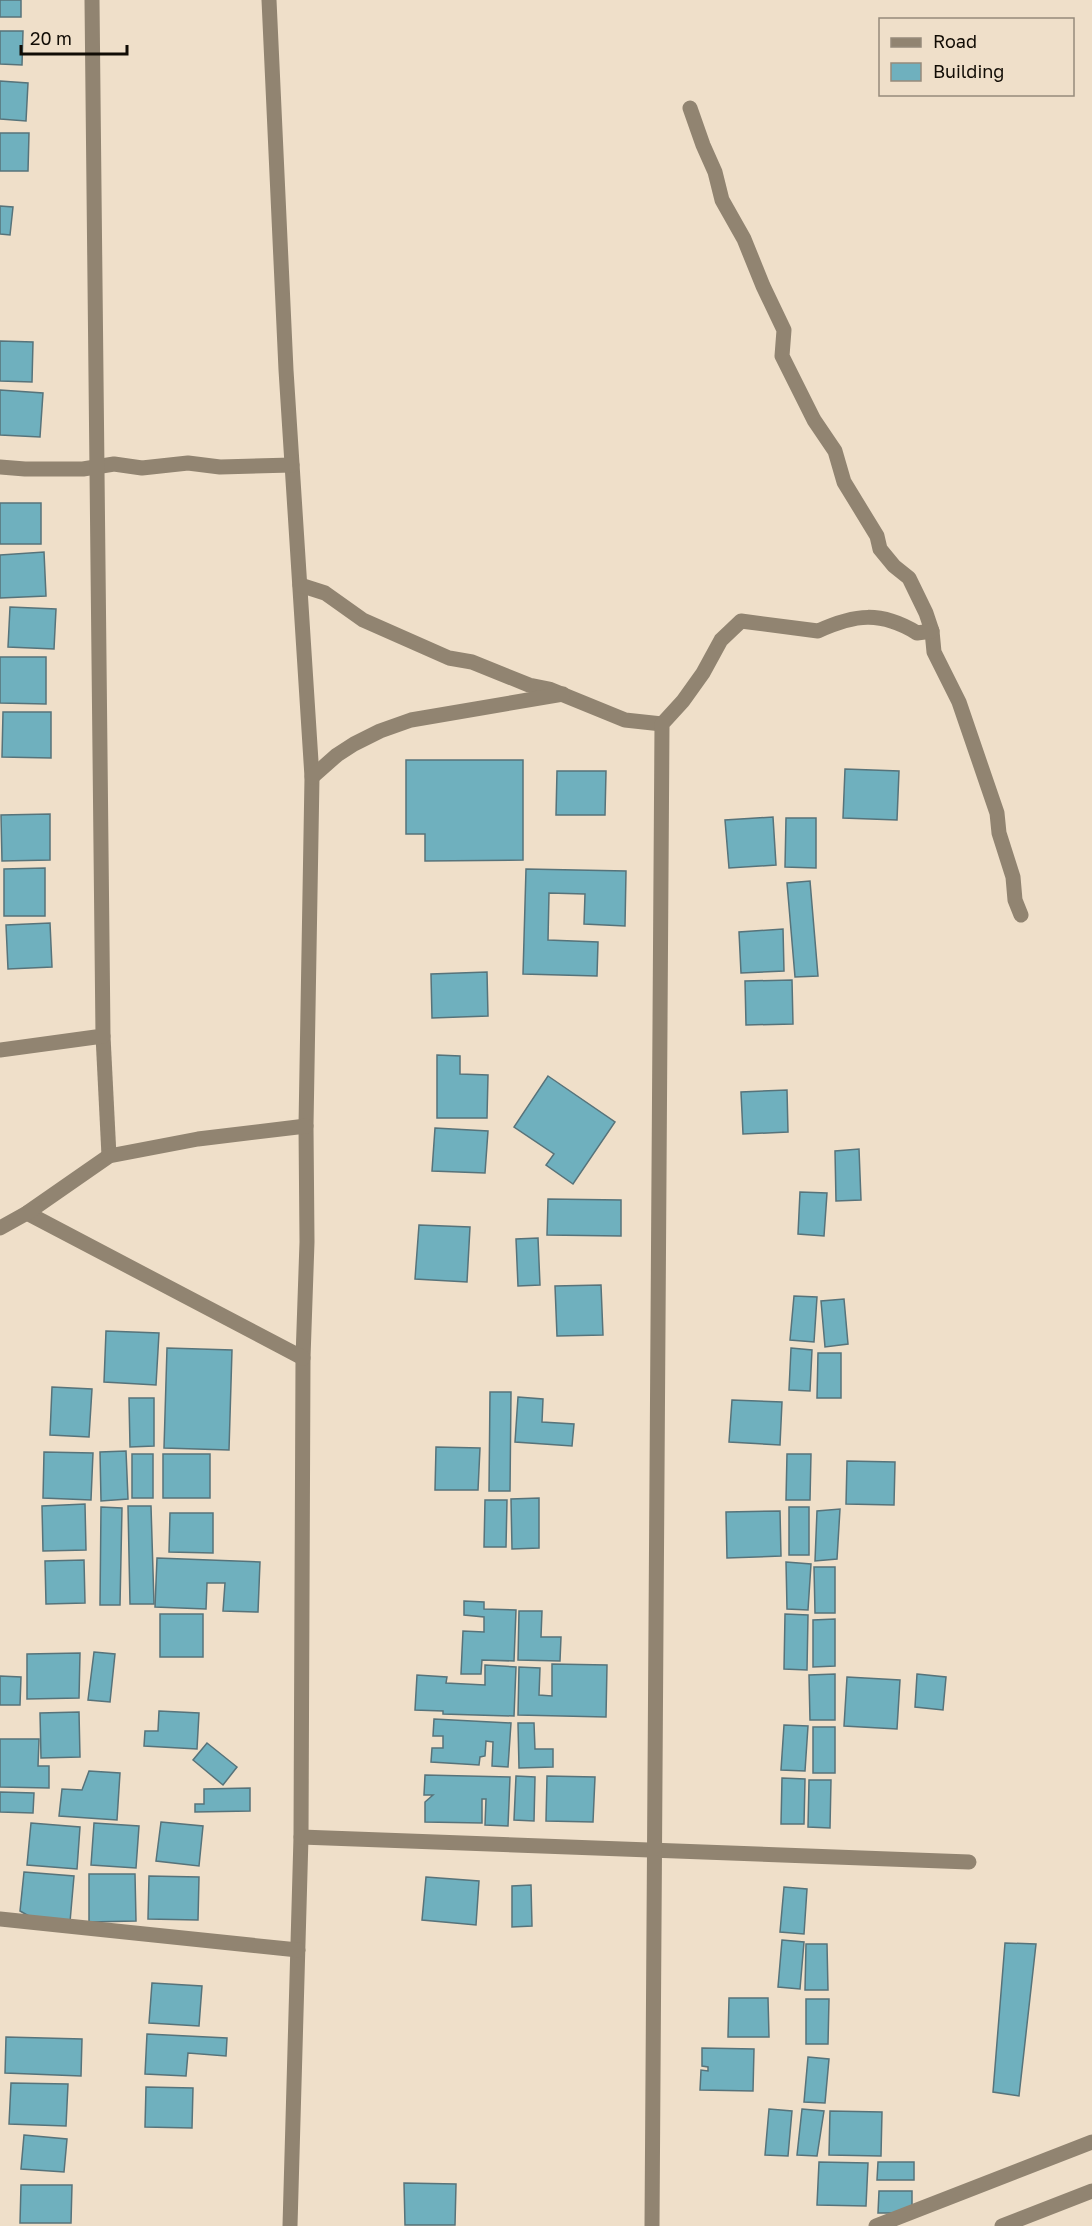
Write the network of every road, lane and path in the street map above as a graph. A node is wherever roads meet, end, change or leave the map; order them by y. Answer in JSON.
{"nodes":[{"id":1,"x":92,"y":0,"type":"edge"},
{"id":2,"x":270,"y":0,"type":"edge"},
{"id":3,"x":690,"y":108,"type":"dead end"},
{"id":4,"x":292,"y":465,"type":"junction"},
{"id":5,"x":0,"y":467,"type":"edge"},
{"id":6,"x":97,"y":467,"type":"junction"},
{"id":7,"x":300,"y":585,"type":"junction"},
{"id":8,"x":932,"y":631,"type":"junction"},
{"id":9,"x":563,"y":694,"type":"junction"},
{"id":10,"x":662,"y":724,"type":"junction"},
{"id":11,"x":312,"y":777,"type":"junction"},
{"id":12,"x":1021,"y":915,"type":"dead end"},
{"id":13,"x":103,"y":1036,"type":"junction"},
{"id":14,"x":0,"y":1050,"type":"edge"},
{"id":15,"x":306,"y":1126,"type":"junction"},
{"id":16,"x":109,"y":1156,"type":"junction"},
{"id":17,"x":27,"y":1213,"type":"junction"},
{"id":18,"x":0,"y":1228,"type":"edge"},
{"id":19,"x":303,"y":1358,"type":"junction"},
{"id":20,"x":302,"y":1837,"type":"junction"},
{"id":21,"x":654,"y":1850,"type":"junction"},
{"id":22,"x":969,"y":1862,"type":"dead end"},
{"id":23,"x":0,"y":1918,"type":"edge"},
{"id":24,"x":298,"y":1950,"type":"junction"},
{"id":25,"x":1092,"y":2142,"type":"edge"},
{"id":26,"x":1092,"y":2191,"type":"edge"},
{"id":27,"x":290,"y":2226,"type":"edge"},
{"id":28,"x":652,"y":2226,"type":"edge"},
{"id":29,"x":876,"y":2226,"type":"edge"},
{"id":30,"x":1002,"y":2226,"type":"edge"}],
"edges":[{"from":1,"to":6,"type":"street"},
{"from":2,"to":4,"type":"street"},
{"from":3,"to":8,"type":"street"},
{"from":4,"to":6,"type":"street"},
{"from":4,"to":7,"type":"street"},
{"from":5,"to":6,"type":"street"},
{"from":6,"to":13,"type":"street"},
{"from":7,"to":9,"type":"street"},
{"from":7,"to":11,"type":"street"},
{"from":8,"to":10,"type":"street"},
{"from":8,"to":12,"type":"street"},
{"from":9,"to":10,"type":"street"},
{"from":9,"to":11,"type":"street"},
{"from":10,"to":21,"type":"street"},
{"from":11,"to":15,"type":"street"},
{"from":13,"to":14,"type":"street"},
{"from":13,"to":16,"type":"street"},
{"from":15,"to":16,"type":"street"},
{"from":15,"to":19,"type":"street"},
{"from":16,"to":17,"type":"street"},
{"from":17,"to":18,"type":"street"},
{"from":17,"to":19,"type":"street"},
{"from":19,"to":20,"type":"street"},
{"from":20,"to":21,"type":"street"},
{"from":20,"to":24,"type":"street"},
{"from":21,"to":22,"type":"street"},
{"from":21,"to":28,"type":"street"},
{"from":23,"to":24,"type":"street"},
{"from":24,"to":27,"type":"street"},
{"from":25,"to":29,"type":"street"},
{"from":26,"to":30,"type":"street"}]}
